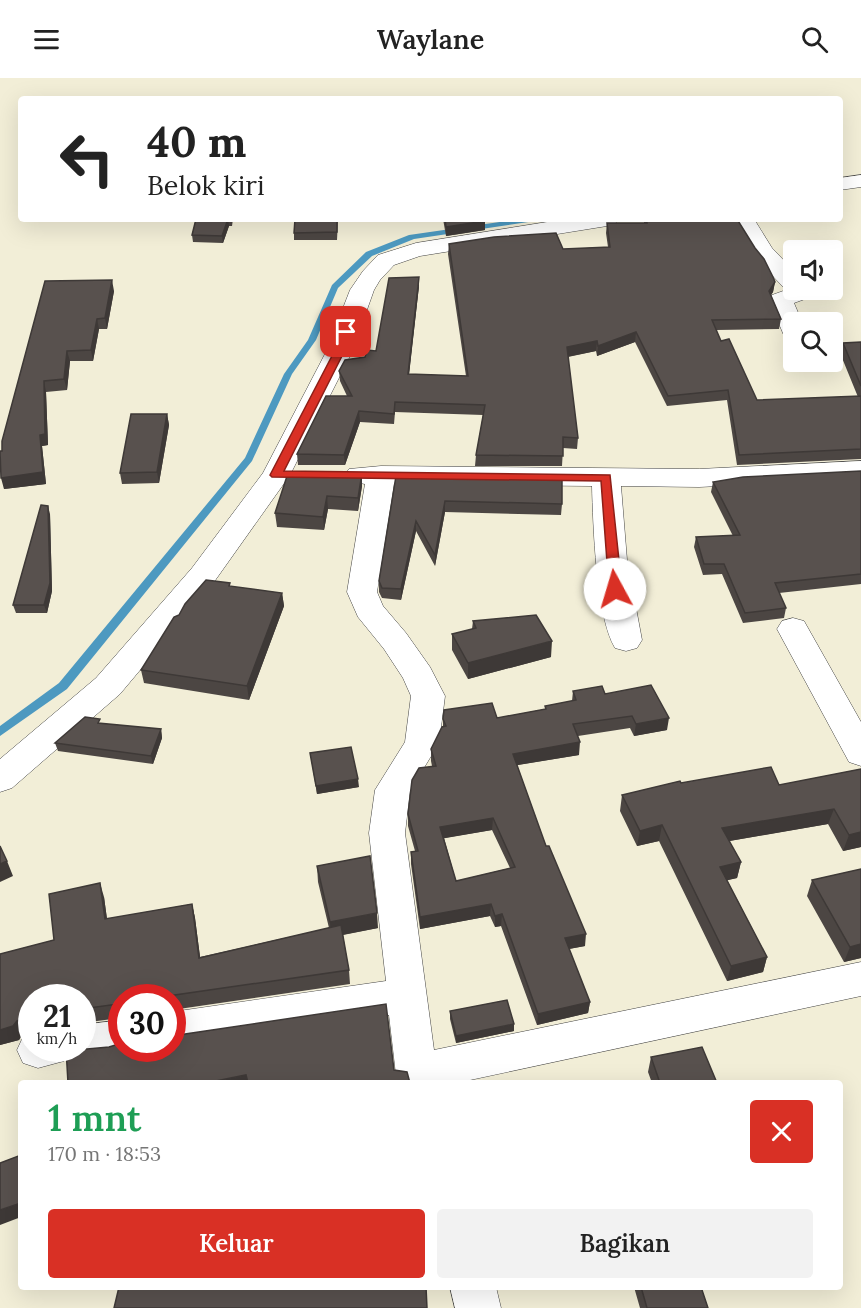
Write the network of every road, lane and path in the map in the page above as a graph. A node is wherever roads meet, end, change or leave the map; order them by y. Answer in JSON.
{"nodes":[{"id":1,"x":861,"y":181,"type":"edge"},
{"id":2,"x":843,"y":184,"type":"edge"},
{"id":3,"x":589,"y":222,"type":"edge"},
{"id":4,"x":745,"y":222,"type":"edge"},
{"id":5,"x":783,"y":274,"type":"edge"},
{"id":6,"x":861,"y":470,"type":"edge"},
{"id":7,"x":334,"y":475,"type":"edge"},
{"id":8,"x":381,"y":475,"type":"junction"},
{"id":9,"x":606,"y":478,"type":"junction"},
{"id":10,"x":793,"y":629,"type":"dead end"},
{"id":11,"x":626,"y":640,"type":"dead end"},
{"id":12,"x":861,"y":753,"type":"edge"},
{"id":13,"x":0,"y":779,"type":"edge"},
{"id":14,"x":861,"y":979,"type":"edge"},
{"id":15,"x":406,"y":995,"type":"junction"},
{"id":16,"x":186,"y":1028,"type":"edge"},
{"id":17,"x":417,"y":1078,"type":"edge"},
{"id":18,"x":474,"y":1290,"type":"edge"},
{"id":19,"x":478,"y":1308,"type":"edge"}],
"edges":[{"from":1,"to":2,"type":"street"},
{"from":3,"to":13,"type":"street"},
{"from":4,"to":5,"type":"street"},
{"from":6,"to":9,"type":"street"},
{"from":7,"to":8,"type":"street"},
{"from":8,"to":9,"type":"street"},
{"from":8,"to":15,"type":"street"},
{"from":9,"to":11,"type":"street"},
{"from":10,"to":12,"type":"street"},
{"from":14,"to":17,"type":"street"},
{"from":15,"to":16,"type":"street"},
{"from":15,"to":17,"type":"street"},
{"from":18,"to":19,"type":"street"}]}
